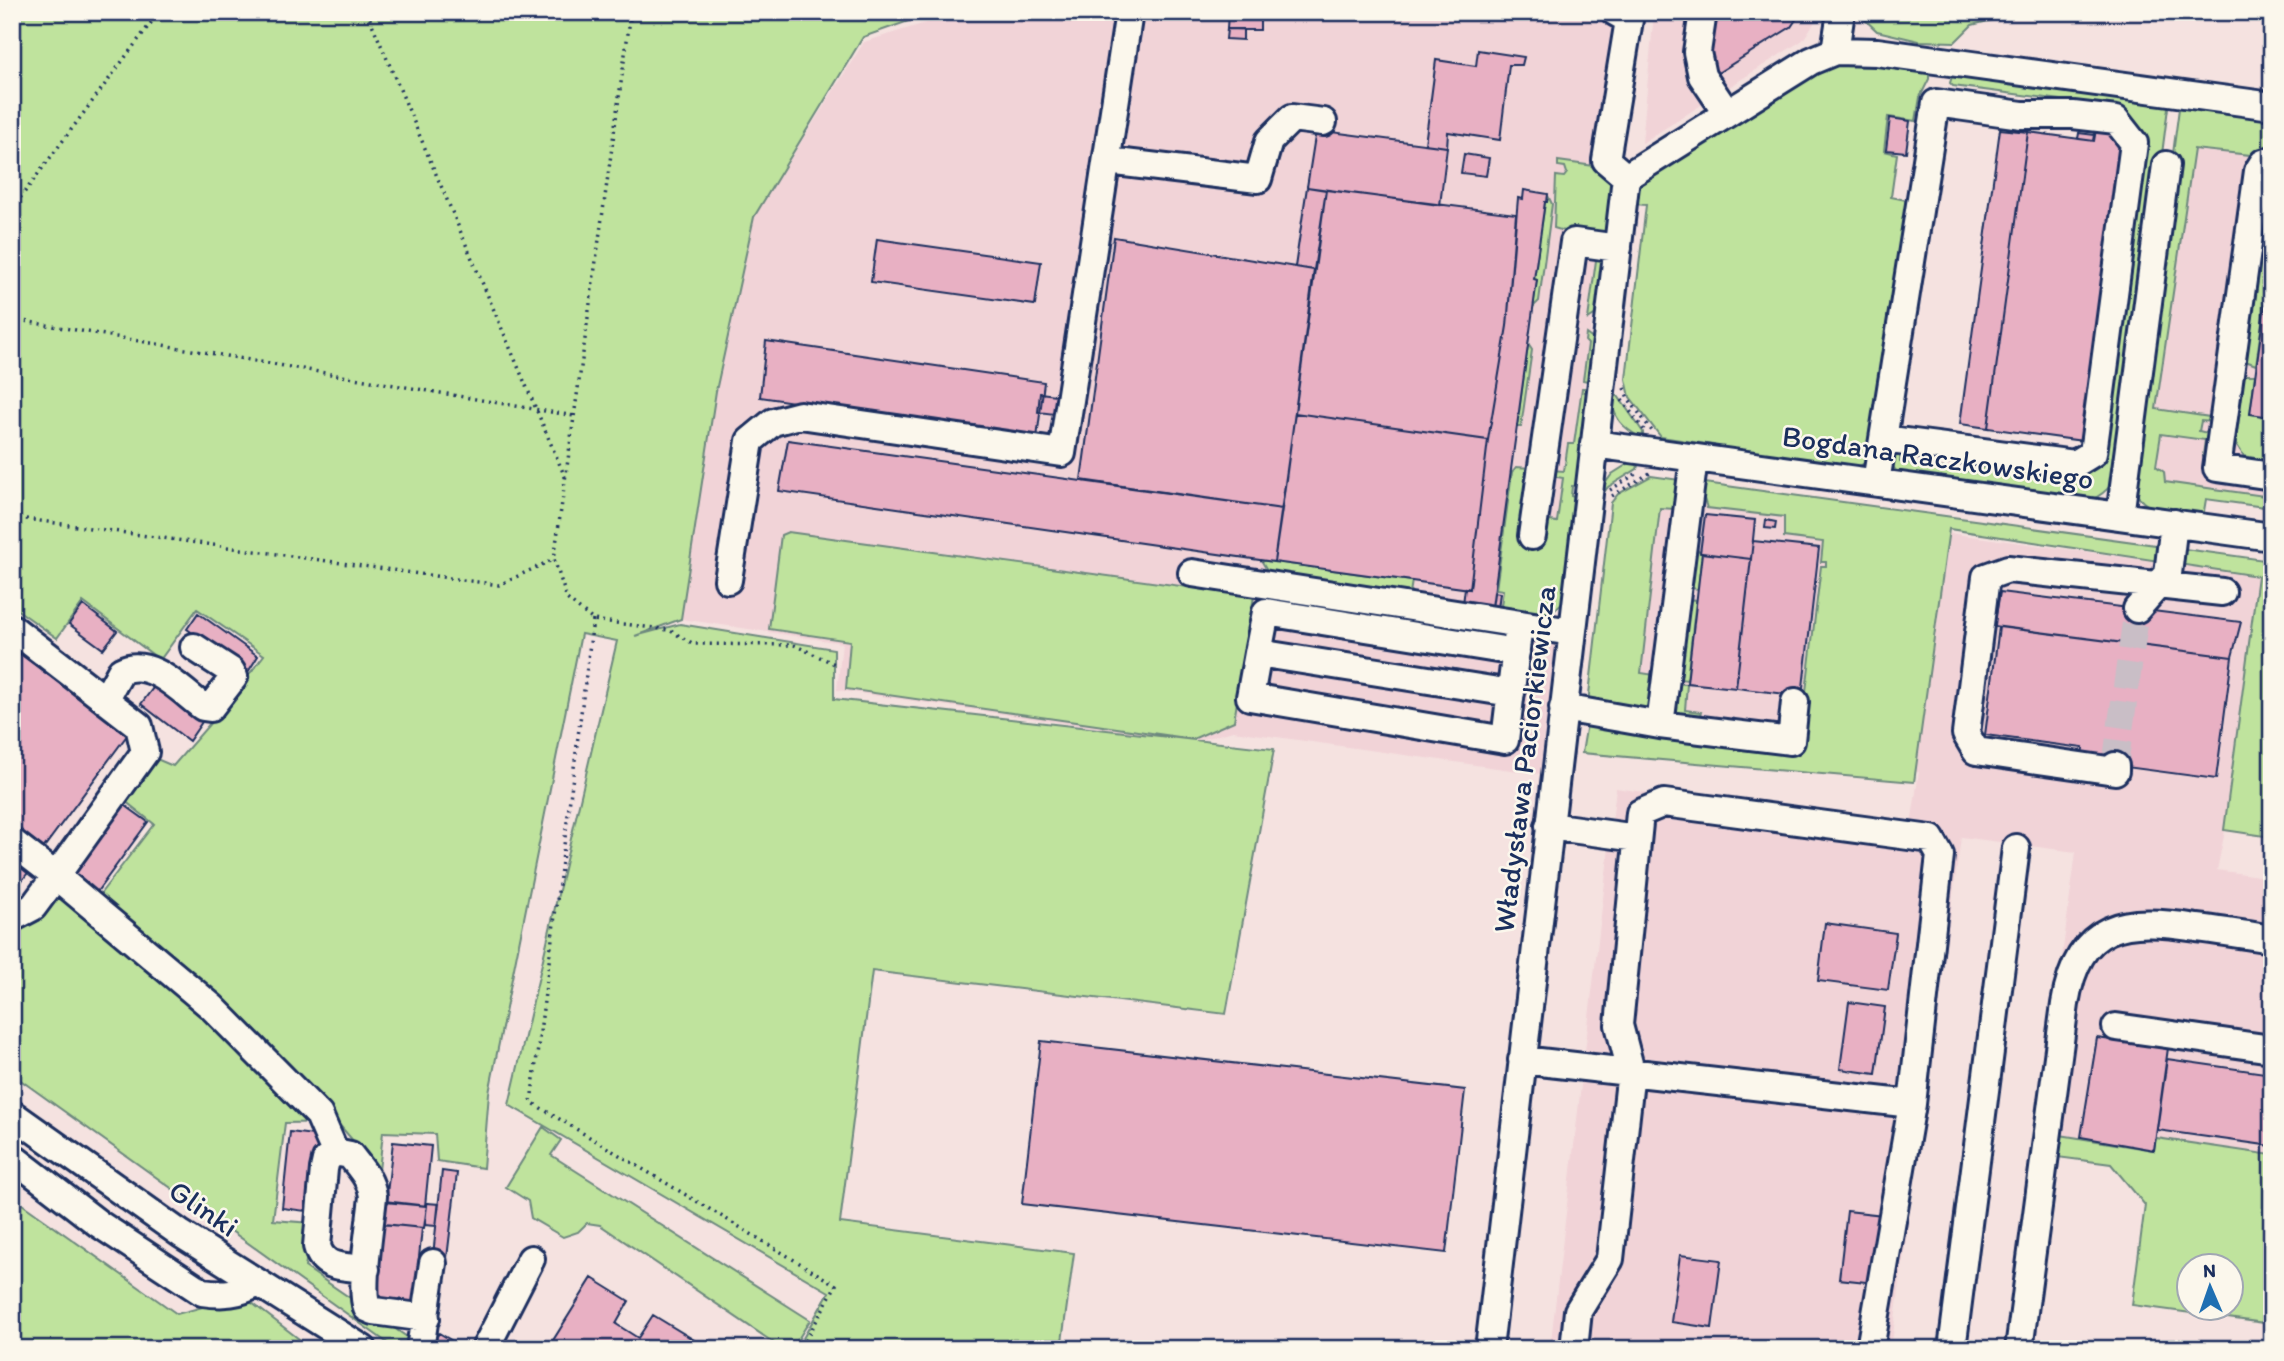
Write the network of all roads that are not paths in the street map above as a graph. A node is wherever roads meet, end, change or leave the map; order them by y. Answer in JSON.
{"nodes":[{"id":1,"x":1129,"y":12,"type":"edge"},
{"id":2,"x":1615,"y":12,"type":"edge"},
{"id":3,"x":1703,"y":12,"type":"edge"},
{"id":4,"x":1841,"y":12,"type":"edge"},
{"id":5,"x":1835,"y":51,"type":"junction"},
{"id":6,"x":1942,"y":60,"type":"junction"},
{"id":7,"x":1936,"y":103,"type":"junction"},
{"id":8,"x":2272,"y":106,"type":"edge"},
{"id":9,"x":1727,"y":113,"type":"junction"},
{"id":10,"x":1323,"y":122,"type":"dead end"},
{"id":11,"x":2272,"y":160,"type":"edge"},
{"id":12,"x":1108,"y":162,"type":"junction"},
{"id":13,"x":2166,"y":165,"type":"dead end"},
{"id":14,"x":1626,"y":177,"type":"junction"},
{"id":15,"x":1618,"y":248,"type":"junction"},
{"id":16,"x":1562,"y":324,"type":"junction"},
{"id":17,"x":1608,"y":330,"type":"junction"},
{"id":18,"x":1883,"y":439,"type":"junction"},
{"id":19,"x":1594,"y":444,"type":"junction"},
{"id":20,"x":1694,"y":458,"type":"junction"},
{"id":21,"x":2272,"y":475,"type":"edge"},
{"id":22,"x":1876,"y":482,"type":"junction"},
{"id":23,"x":2120,"y":516,"type":"junction"},
{"id":24,"x":2174,"y":523,"type":"junction"},
{"id":25,"x":1532,"y":536,"type":"dead end"},
{"id":26,"x":2272,"y":537,"type":"edge"},
{"id":27,"x":1192,"y":573,"type":"dead end"},
{"id":28,"x":728,"y":580,"type":"dead end"},
{"id":29,"x":2155,"y":586,"type":"junction"},
{"id":30,"x":2222,"y":592,"type":"dead end"},
{"id":31,"x":2137,"y":609,"type":"tunnel mouth"},
{"id":32,"x":1519,"y":624,"type":"junction"},
{"id":33,"x":12,"y":628,"type":"edge"},
{"id":34,"x":1572,"y":632,"type":"junction"},
{"id":35,"x":194,"y":647,"type":"dead end"},
{"id":36,"x":1516,"y":652,"type":"junction"},
{"id":37,"x":1258,"y":653,"type":"junction"},
{"id":38,"x":1511,"y":693,"type":"junction"},
{"id":39,"x":105,"y":700,"type":"junction"},
{"id":40,"x":1796,"y":702,"type":"dead end"},
{"id":41,"x":1563,"y":708,"type":"junction"},
{"id":42,"x":1660,"y":725,"type":"junction"},
{"id":43,"x":2115,"y":766,"type":"dead end"},
{"id":44,"x":1549,"y":826,"type":"junction"},
{"id":45,"x":1637,"y":838,"type":"junction"},
{"id":46,"x":12,"y":842,"type":"edge"},
{"id":47,"x":2017,"y":848,"type":"dead end"},
{"id":48,"x":57,"y":876,"type":"junction"},
{"id":49,"x":12,"y":918,"type":"edge"},
{"id":50,"x":2272,"y":939,"type":"edge"},
{"id":51,"x":2116,"y":1027,"type":"dead end"},
{"id":52,"x":2272,"y":1049,"type":"edge"},
{"id":53,"x":1522,"y":1060,"type":"junction"},
{"id":54,"x":1631,"y":1071,"type":"junction"},
{"id":55,"x":1912,"y":1104,"type":"junction"},
{"id":56,"x":12,"y":1114,"type":"edge"},
{"id":57,"x":335,"y":1153,"type":"junction"},
{"id":58,"x":12,"y":1157,"type":"edge"},
{"id":59,"x":531,"y":1259,"type":"dead end"},
{"id":60,"x":433,"y":1263,"type":"dead end"},
{"id":61,"x":366,"y":1269,"type":"junction"},
{"id":62,"x":258,"y":1283,"type":"junction"},
{"id":63,"x":426,"y":1318,"type":"junction"},
{"id":64,"x":496,"y":1345,"type":"edge"},
{"id":65,"x":363,"y":1349,"type":"edge"},
{"id":66,"x":420,"y":1349,"type":"edge"},
{"id":67,"x":1489,"y":1349,"type":"edge"},
{"id":68,"x":1574,"y":1349,"type":"edge"},
{"id":69,"x":1871,"y":1349,"type":"edge"},
{"id":70,"x":1952,"y":1349,"type":"edge"},
{"id":71,"x":2019,"y":1349,"type":"edge"}],
"edges":[{"from":1,"to":12,"type":"street"},
{"from":2,"to":14,"type":"street"},
{"from":3,"to":9,"type":"street"},
{"from":4,"to":5,"type":"street"},
{"from":5,"to":6,"type":"street"},
{"from":5,"to":9,"type":"street"},
{"from":6,"to":7,"type":"street"},
{"from":6,"to":8,"type":"street"},
{"from":7,"to":18,"type":"street"},
{"from":7,"to":18,"type":"street"},
{"from":9,"to":14,"type":"street"},
{"from":10,"to":12,"type":"street"},
{"from":11,"to":21,"type":"street"},
{"from":12,"to":28,"type":"street"},
{"from":13,"to":23,"type":"street"},
{"from":14,"to":15,"type":"street","name":"Władysława Paciorkiewicza"},
{"from":15,"to":16,"type":"street"},
{"from":15,"to":17,"type":"street","name":"Władysława Paciorkiewicza"},
{"from":16,"to":17,"type":"street"},
{"from":16,"to":25,"type":"street"},
{"from":17,"to":19,"type":"street","name":"Władysława Paciorkiewicza"},
{"from":18,"to":22,"type":"street"},
{"from":19,"to":20,"type":"street","name":"Bogdana Raczkowskiego"},
{"from":19,"to":34,"type":"street","name":"Władysława Paciorkiewicza"},
{"from":20,"to":22,"type":"street","name":"Bogdana Raczkowskiego"},
{"from":20,"to":42,"type":"street"},
{"from":22,"to":23,"type":"street","name":"Bogdana Raczkowskiego"},
{"from":23,"to":24,"type":"street","name":"Bogdana Raczkowskiego"},
{"from":24,"to":26,"type":"street","name":"Bogdana Raczkowskiego"},
{"from":24,"to":29,"type":"street"},
{"from":27,"to":32,"type":"street"},
{"from":29,"to":30,"type":"street"},
{"from":29,"to":31,"type":"street"},
{"from":29,"to":43,"type":"street"},
{"from":32,"to":34,"type":"street"},
{"from":32,"to":36,"type":"street"},
{"from":33,"to":39,"type":"street"},
{"from":34,"to":41,"type":"street","name":"Władysława Paciorkiewicza"},
{"from":35,"to":39,"type":"street"},
{"from":36,"to":37,"type":"street"},
{"from":36,"to":38,"type":"street"},
{"from":37,"to":38,"type":"street"},
{"from":37,"to":38,"type":"street"},
{"from":39,"to":48,"type":"street"},
{"from":40,"to":42,"type":"street"},
{"from":41,"to":42,"type":"street"},
{"from":41,"to":44,"type":"street","name":"Władysława Paciorkiewicza"},
{"from":44,"to":45,"type":"street"},
{"from":44,"to":53,"type":"street","name":"Władysława Paciorkiewicza"},
{"from":45,"to":54,"type":"street"},
{"from":45,"to":55,"type":"street"},
{"from":46,"to":48,"type":"street"},
{"from":47,"to":70,"type":"street"},
{"from":48,"to":49,"type":"street"},
{"from":48,"to":57,"type":"street"},
{"from":50,"to":71,"type":"street"},
{"from":51,"to":52,"type":"street"},
{"from":53,"to":54,"type":"street"},
{"from":53,"to":67,"type":"street","name":"Władysława Paciorkiewicza"},
{"from":54,"to":55,"type":"street"},
{"from":54,"to":68,"type":"street"},
{"from":55,"to":69,"type":"street"},
{"from":56,"to":62,"type":"street","name":"Glinki"},
{"from":57,"to":61,"type":"street"},
{"from":57,"to":61,"type":"street"},
{"from":58,"to":62,"type":"street"},
{"from":59,"to":64,"type":"street"},
{"from":60,"to":63,"type":"street"},
{"from":61,"to":63,"type":"street"},
{"from":62,"to":65,"type":"street","name":"Glinki"},
{"from":63,"to":66,"type":"street"}]}
